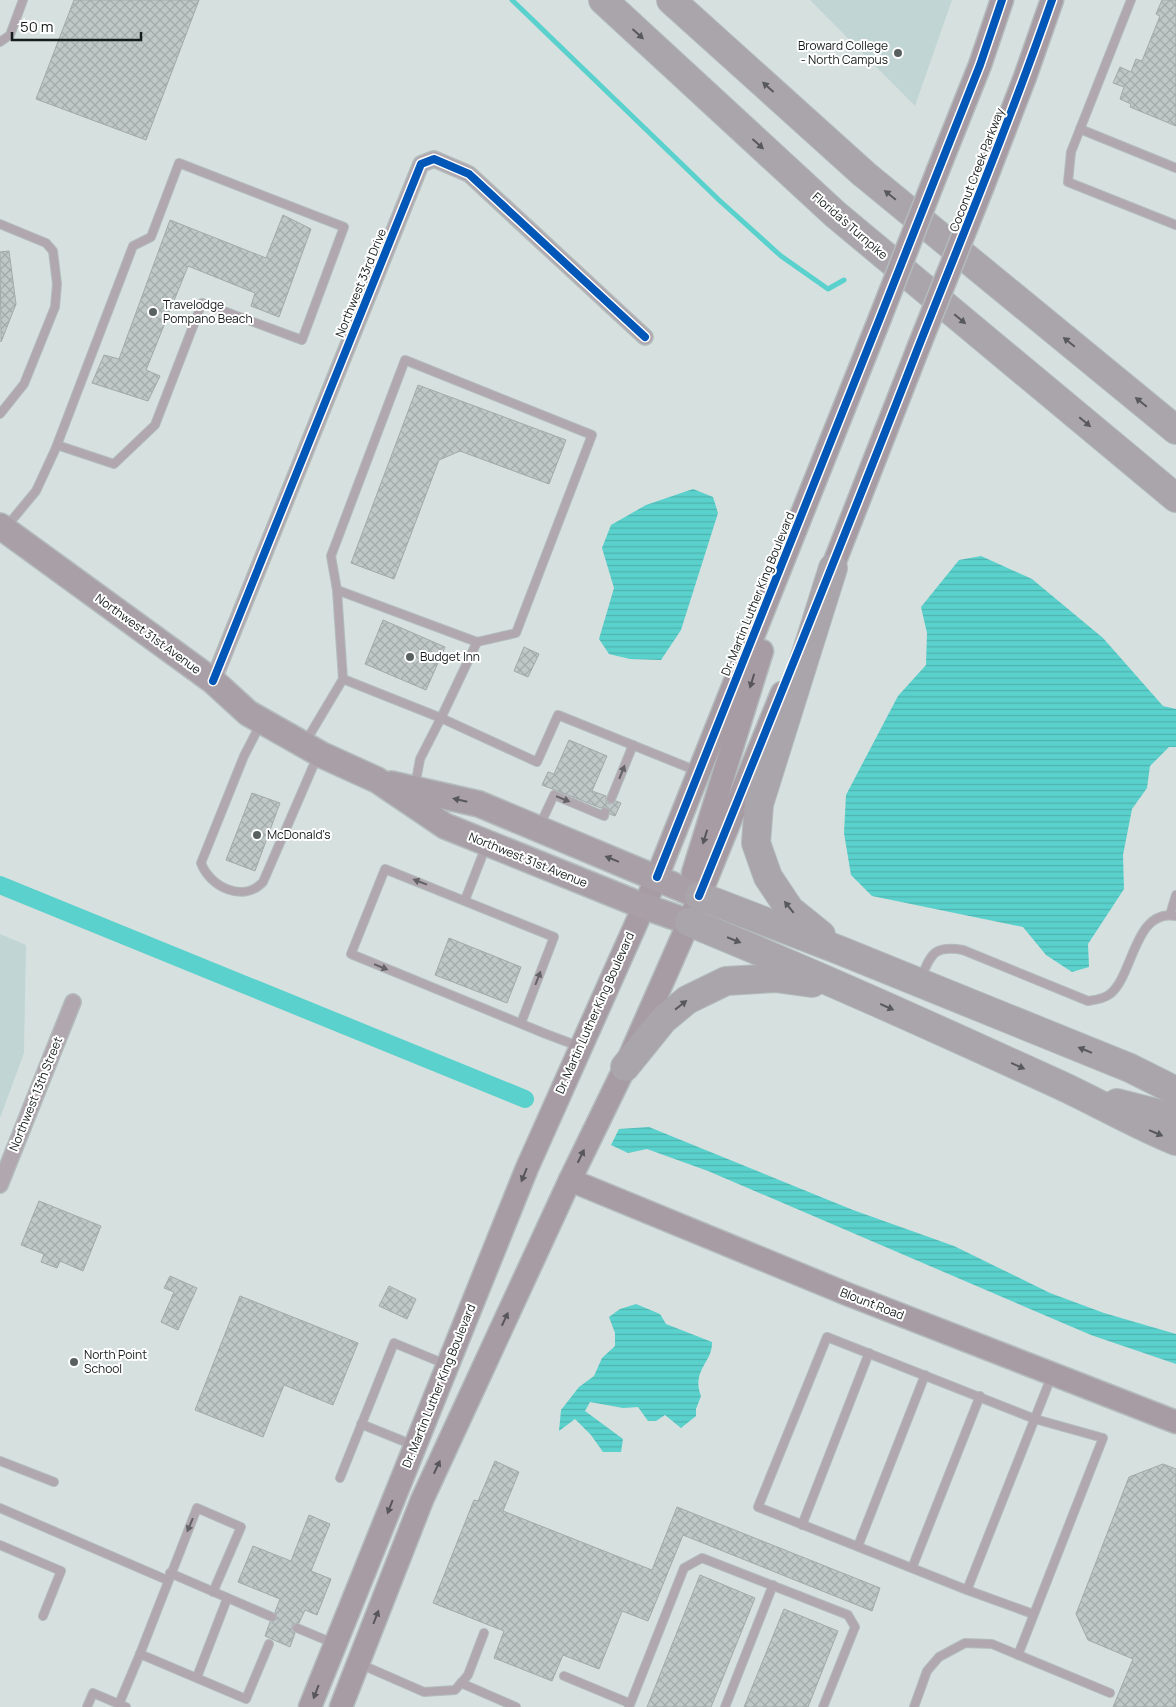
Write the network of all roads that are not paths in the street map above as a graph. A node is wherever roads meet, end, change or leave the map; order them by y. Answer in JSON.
{"nodes":[{"id":1,"x":24,"y":0,"type":"edge"},
{"id":2,"x":603,"y":0,"type":"edge"},
{"id":3,"x":671,"y":0,"type":"edge"},
{"id":4,"x":1002,"y":0,"type":"edge"},
{"id":5,"x":1052,"y":0,"type":"edge"},
{"id":6,"x":1132,"y":0,"type":"edge"},
{"id":7,"x":0,"y":42,"type":"edge"},
{"id":8,"x":1080,"y":129,"type":"junction"},
{"id":9,"x":1176,"y":168,"type":"edge"},
{"id":10,"x":0,"y":224,"type":"edge"},
{"id":11,"x":1176,"y":225,"type":"edge"},
{"id":12,"x":645,"y":337,"type":"dead end"},
{"id":13,"x":1,"y":409,"type":"edge"},
{"id":14,"x":1176,"y":430,"type":"edge"},
{"id":15,"x":57,"y":445,"type":"junction"},
{"id":16,"x":1176,"y":498,"type":"edge"},
{"id":17,"x":2,"y":528,"type":"edge"},
{"id":18,"x":833,"y":568,"type":"junction"},
{"id":19,"x":337,"y":590,"type":"junction"},
{"id":20,"x":768,"y":600,"type":"junction"},
{"id":21,"x":477,"y":642,"type":"junction"},
{"id":22,"x":343,"y":679,"type":"junction"},
{"id":23,"x":213,"y":681,"type":"junction"},
{"id":24,"x":441,"y":718,"type":"junction"},
{"id":25,"x":262,"y":721,"type":"junction"},
{"id":26,"x":633,"y":745,"type":"junction"},
{"id":27,"x":311,"y":749,"type":"junction"},
{"id":28,"x":699,"y":772,"type":"junction"},
{"id":29,"x":376,"y":780,"type":"junction"},
{"id":30,"x":414,"y":789,"type":"junction"},
{"id":31,"x":611,"y":799,"type":"dead end"},
{"id":32,"x":606,"y":812,"type":"dead end"},
{"id":33,"x":538,"y":829,"type":"junction"},
{"id":34,"x":487,"y":843,"type":"junction"},
{"id":35,"x":657,"y":877,"type":"junction"},
{"id":36,"x":1176,"y":895,"type":"edge"},
{"id":37,"x":699,"y":896,"type":"junction"},
{"id":38,"x":465,"y":900,"type":"junction"},
{"id":39,"x":643,"y":906,"type":"junction"},
{"id":40,"x":1173,"y":916,"type":"edge"},
{"id":41,"x":689,"y":922,"type":"junction"},
{"id":42,"x":839,"y":950,"type":"junction"},
{"id":43,"x":919,"y":982,"type":"junction"},
{"id":44,"x":842,"y":987,"type":"junction"},
{"id":45,"x":73,"y":1002,"type":"dead end"},
{"id":46,"x":521,"y":1023,"type":"junction"},
{"id":47,"x":580,"y":1046,"type":"junction"},
{"id":48,"x":625,"y":1067,"type":"junction"},
{"id":49,"x":1130,"y":1068,"type":"junction"},
{"id":50,"x":1176,"y":1077,"type":"edge"},
{"id":51,"x":1176,"y":1091,"type":"edge"},
{"id":52,"x":1081,"y":1095,"type":"junction"},
{"id":53,"x":1176,"y":1118,"type":"edge"},
{"id":54,"x":1176,"y":1141,"type":"edge"},
{"id":55,"x":570,"y":1180,"type":"junction"},
{"id":56,"x":0,"y":1186,"type":"edge"},
{"id":57,"x":869,"y":1353,"type":"junction"},
{"id":58,"x":447,"y":1365,"type":"junction"},
{"id":59,"x":1052,"y":1374,"type":"junction"},
{"id":60,"x":925,"y":1375,"type":"junction"},
{"id":61,"x":980,"y":1396,"type":"junction"},
{"id":62,"x":1035,"y":1419,"type":"junction"},
{"id":63,"x":1176,"y":1422,"type":"edge"},
{"id":64,"x":361,"y":1424,"type":"junction"},
{"id":65,"x":414,"y":1446,"type":"junction"},
{"id":66,"x":0,"y":1461,"type":"edge"},
{"id":67,"x":340,"y":1478,"type":"dead end"},
{"id":68,"x":54,"y":1482,"type":"dead end"},
{"id":69,"x":0,"y":1508,"type":"edge"},
{"id":70,"x":802,"y":1525,"type":"junction"},
{"id":71,"x":377,"y":1540,"type":"junction"},
{"id":72,"x":0,"y":1545,"type":"edge"},
{"id":73,"x":858,"y":1546,"type":"junction"},
{"id":74,"x":912,"y":1568,"type":"junction"},
{"id":75,"x":168,"y":1577,"type":"junction"},
{"id":76,"x":773,"y":1585,"type":"junction"},
{"id":77,"x":967,"y":1590,"type":"junction"},
{"id":78,"x":213,"y":1592,"type":"junction"},
{"id":79,"x":227,"y":1599,"type":"junction"},
{"id":80,"x":1034,"y":1614,"type":"junction"},
{"id":81,"x":44,"y":1616,"type":"dead end"},
{"id":82,"x":272,"y":1617,"type":"dead end"},
{"id":83,"x":297,"y":1628,"type":"dead end"},
{"id":84,"x":484,"y":1633,"type":"dead end"},
{"id":85,"x":270,"y":1644,"type":"dead end"},
{"id":86,"x":335,"y":1644,"type":"junction"},
{"id":87,"x":140,"y":1654,"type":"junction"},
{"id":88,"x":1018,"y":1654,"type":"junction"},
{"id":89,"x":358,"y":1663,"type":"junction"},
{"id":90,"x":564,"y":1676,"type":"dead end"},
{"id":91,"x":197,"y":1677,"type":"junction"},
{"id":92,"x":461,"y":1683,"type":"junction"},
{"id":93,"x":1110,"y":1693,"type":"dead end"},
{"id":94,"x":629,"y":1705,"type":"edge"},
{"id":95,"x":123,"y":1706,"type":"edge"},
{"id":96,"x":87,"y":1707,"type":"edge"},
{"id":97,"x":310,"y":1707,"type":"edge"},
{"id":98,"x":329,"y":1707,"type":"edge"},
{"id":99,"x":341,"y":1707,"type":"edge"},
{"id":100,"x":516,"y":1707,"type":"edge"},
{"id":101,"x":725,"y":1707,"type":"edge"},
{"id":102,"x":823,"y":1707,"type":"edge"},
{"id":103,"x":914,"y":1707,"type":"edge"}],
"edges":[{"from":1,"to":7,"type":"lane"},
{"from":2,"to":16,"type":"highway","name":"Florida's Turnpike","one_way":true},
{"from":14,"to":3,"type":"highway","one_way":true},
{"from":4,"to":20,"type":"main road","name":"Dr. Martin Luther King Boulevard","bridge":true},
{"from":5,"to":18,"type":"main road","name":"Coconut Creek Parkway","bridge":true},
{"from":6,"to":8,"type":"lane"},
{"from":8,"to":9,"type":"lane"},
{"from":8,"to":11,"type":"lane"},
{"from":10,"to":13,"type":"lane"},
{"from":12,"to":23,"type":"street","name":"Northwest 33rd Drive"},
{"from":15,"to":15,"type":"lane"},
{"from":15,"to":17,"type":"lane"},
{"from":17,"to":23,"type":"main road","name":"Northwest 31st Avenue"},
{"from":18,"to":37,"type":"main road"},
{"from":42,"to":18,"type":"highway","one_way":true},
{"from":19,"to":21,"type":"lane"},
{"from":19,"to":21,"type":"lane"},
{"from":19,"to":22,"type":"lane"},
{"from":20,"to":28,"type":"main road","name":"Dr. Martin Luther King Boulevard"},
{"from":20,"to":37,"type":"main road","one_way":true},
{"from":21,"to":24,"type":"lane"},
{"from":22,"to":24,"type":"lane"},
{"from":22,"to":27,"type":"lane"},
{"from":23,"to":25,"type":"main road","name":"Northwest 31st Avenue"},
{"from":24,"to":26,"type":"lane"},
{"from":24,"to":30,"type":"lane"},
{"from":25,"to":27,"type":"main road","name":"Northwest 31st Avenue"},
{"from":25,"to":27,"type":"lane"},
{"from":26,"to":28,"type":"lane"},
{"from":31,"to":26,"type":"lane","one_way":true},
{"from":27,"to":29,"type":"main road","name":"Northwest 31st Avenue"},
{"from":28,"to":35,"type":"main road","name":"Dr. Martin Luther King Boulevard"},
{"from":29,"to":30,"type":"main road","name":"Northwest 31st Avenue"},
{"from":29,"to":34,"type":"main road","name":"Northwest 31st Avenue"},
{"from":33,"to":30,"type":"main road","name":"Northwest 31st Avenue","one_way":true},
{"from":33,"to":32,"type":"lane","one_way":true},
{"from":35,"to":33,"type":"main road","name":"Northwest 31st Avenue","one_way":true},
{"from":34,"to":38,"type":"lane"},
{"from":34,"to":39,"type":"main road","name":"Northwest 31st Avenue"},
{"from":35,"to":37,"type":"main road","name":"Northwest 31st Avenue"},
{"from":35,"to":39,"type":"main road","name":"Dr. Martin Luther King Boulevard"},
{"from":36,"to":40,"type":"lane"},
{"from":37,"to":41,"type":"main road"},
{"from":37,"to":42,"type":"highway"},
{"from":46,"to":38,"type":"lane","one_way":true},
{"from":38,"to":46,"type":"lane","one_way":true},
{"from":39,"to":41,"type":"main road","name":"Northwest 31st Avenue"},
{"from":39,"to":47,"type":"main road","name":"Dr. Martin Luther King Boulevard"},
{"from":40,"to":43,"type":"lane"},
{"from":41,"to":44,"type":"highway","one_way":true},
{"from":41,"to":48,"type":"main road"},
{"from":42,"to":43,"type":"highway"},
{"from":49,"to":43,"type":"highway","one_way":true},
{"from":48,"to":44,"type":"highway","one_way":true},
{"from":44,"to":52,"type":"highway","one_way":true},
{"from":45,"to":56,"type":"street","name":"Northwest 13th Street"},
{"from":46,"to":47,"type":"lane"},
{"from":47,"to":58,"type":"main road","name":"Dr. Martin Luther King Boulevard","one_way":true},
{"from":55,"to":48,"type":"main road","one_way":true},
{"from":49,"to":50,"type":"highway"},
{"from":49,"to":51,"type":"highway"},
{"from":52,"to":53,"type":"highway"},
{"from":52,"to":54,"type":"highway","one_way":true},
{"from":55,"to":59,"type":"main road","name":"Blount Road"},
{"from":89,"to":55,"type":"main road","one_way":true},
{"from":57,"to":60,"type":"lane"},
{"from":57,"to":70,"type":"lane"},
{"from":57,"to":70,"type":"lane"},
{"from":58,"to":64,"type":"lane"},
{"from":58,"to":65,"type":"main road","name":"Dr. Martin Luther King Boulevard"},
{"from":59,"to":62,"type":"lane"},
{"from":59,"to":63,"type":"main road","name":"Blount Road"},
{"from":60,"to":61,"type":"lane"},
{"from":60,"to":73,"type":"lane"},
{"from":61,"to":62,"type":"lane"},
{"from":61,"to":74,"type":"lane"},
{"from":62,"to":77,"type":"lane"},
{"from":62,"to":80,"type":"lane"},
{"from":64,"to":65,"type":"lane"},
{"from":64,"to":67,"type":"lane"},
{"from":65,"to":71,"type":"main road","name":"Dr. Martin Luther King Boulevard","one_way":true},
{"from":66,"to":68,"type":"lane"},
{"from":69,"to":75,"type":"lane"},
{"from":70,"to":73,"type":"lane"},
{"from":71,"to":86,"type":"main road","name":"Dr. Martin Luther King Boulevard"},
{"from":71,"to":89,"type":"main road"},
{"from":72,"to":81,"type":"lane"},
{"from":73,"to":74,"type":"lane"},
{"from":74,"to":77,"type":"lane"},
{"from":75,"to":78,"type":"lane"},
{"from":78,"to":75,"type":"lane","one_way":true},
{"from":75,"to":87,"type":"lane"},
{"from":76,"to":94,"type":"lane"},
{"from":76,"to":101,"type":"lane"},
{"from":76,"to":102,"type":"lane"},
{"from":77,"to":80,"type":"lane"},
{"from":78,"to":79,"type":"lane"},
{"from":79,"to":82,"type":"lane"},
{"from":79,"to":91,"type":"lane"},
{"from":80,"to":88,"type":"lane"},
{"from":83,"to":86,"type":"lane"},
{"from":84,"to":92,"type":"lane"},
{"from":85,"to":91,"type":"lane"},
{"from":86,"to":97,"type":"main road","name":"Dr. Martin Luther King Boulevard","one_way":true},
{"from":86,"to":98,"type":"main road"},
{"from":87,"to":91,"type":"lane"},
{"from":87,"to":95,"type":"lane"},
{"from":88,"to":93,"type":"lane"},
{"from":88,"to":103,"type":"lane"},
{"from":89,"to":92,"type":"lane"},
{"from":89,"to":99,"type":"main road"},
{"from":90,"to":94,"type":"lane"},
{"from":92,"to":100,"type":"lane"},
{"from":95,"to":96,"type":"lane"}]}
